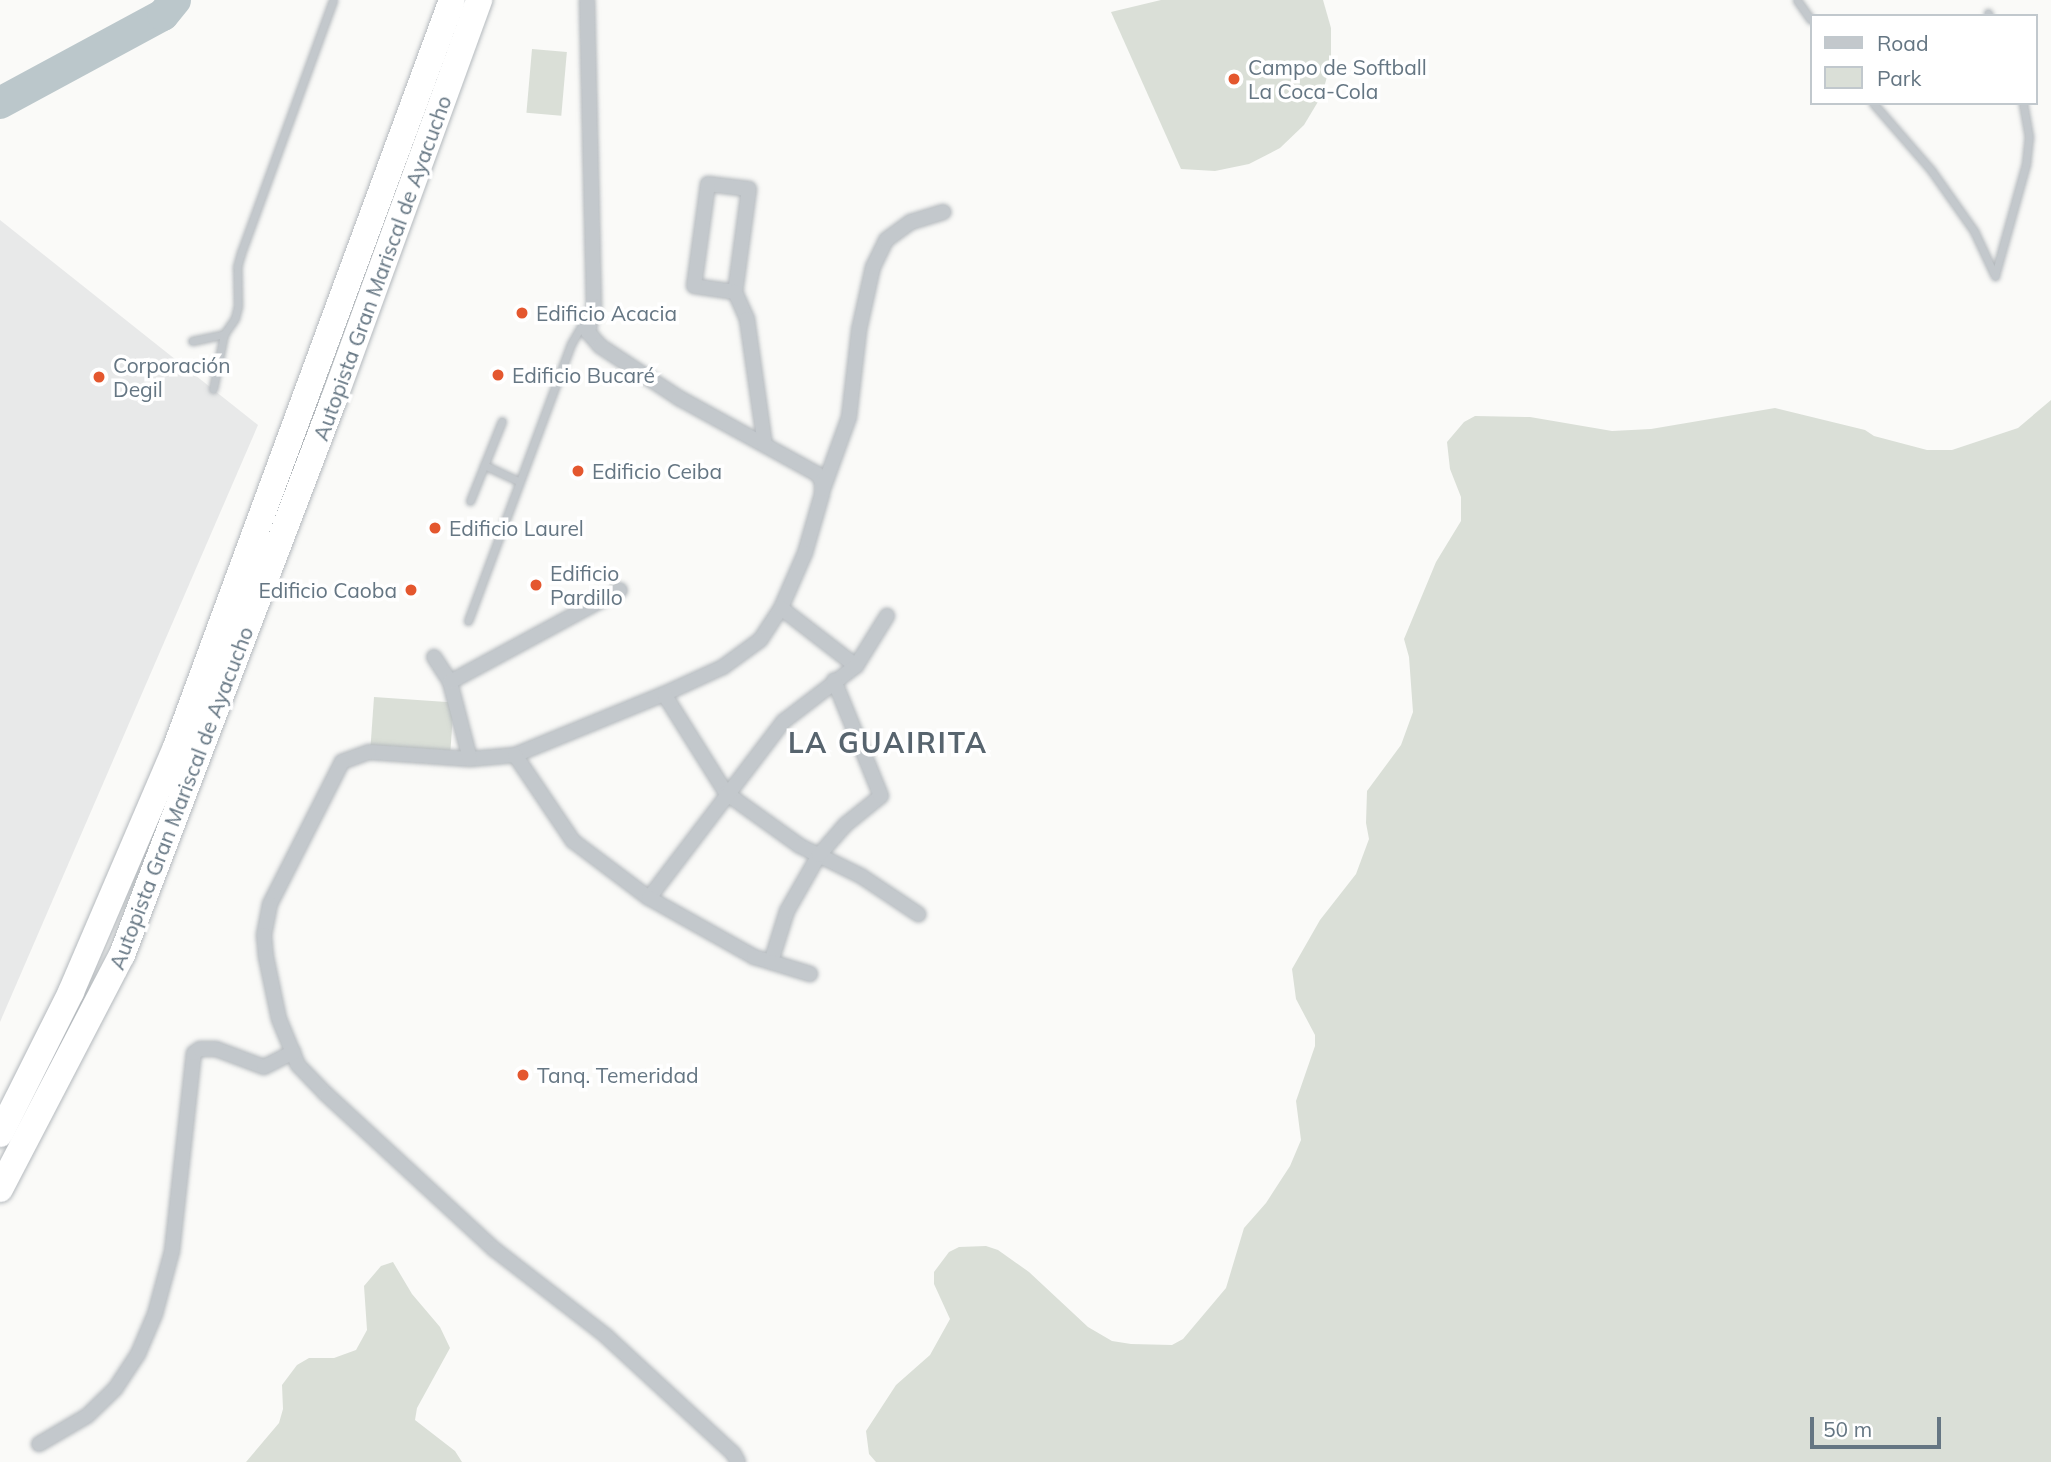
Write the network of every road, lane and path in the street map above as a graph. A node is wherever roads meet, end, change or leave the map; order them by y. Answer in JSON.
{"nodes":[{"id":1,"x":333,"y":0,"type":"edge"},
{"id":2,"x":452,"y":0,"type":"edge"},
{"id":3,"x":479,"y":0,"type":"edge"},
{"id":4,"x":587,"y":0,"type":"edge"},
{"id":5,"x":1797,"y":0,"type":"edge"},
{"id":6,"x":1810,"y":19,"type":"edge"},
{"id":7,"x":1875,"y":105,"type":"edge"},
{"id":8,"x":2023,"y":105,"type":"edge"},
{"id":9,"x":944,"y":212,"type":"dead end"},
{"id":10,"x":735,"y":292,"type":"junction"},
{"id":11,"x":594,"y":306,"type":"junction"},
{"id":12,"x":224,"y":334,"type":"junction"},
{"id":13,"x":192,"y":341,"type":"dead end"},
{"id":14,"x":213,"y":389,"type":"dead end"},
{"id":15,"x":502,"y":421,"type":"dead end"},
{"id":16,"x":765,"y":445,"type":"junction"},
{"id":17,"x":485,"y":464,"type":"junction"},
{"id":18,"x":519,"y":481,"type":"junction"},
{"id":19,"x":822,"y":494,"type":"junction"},
{"id":20,"x":470,"y":501,"type":"dead end"},
{"id":21,"x":620,"y":590,"type":"dead end"},
{"id":22,"x":781,"y":608,"type":"junction"},
{"id":23,"x":887,"y":616,"type":"dead end"},
{"id":24,"x":468,"y":621,"type":"dead end"},
{"id":25,"x":435,"y":657,"type":"dead end"},
{"id":26,"x":856,"y":666,"type":"junction"},
{"id":27,"x":834,"y":680,"type":"junction"},
{"id":28,"x":450,"y":682,"type":"junction"},
{"id":29,"x":664,"y":694,"type":"junction"},
{"id":30,"x":515,"y":755,"type":"junction"},
{"id":31,"x":470,"y":759,"type":"junction"},
{"id":32,"x":726,"y":793,"type":"junction"},
{"id":33,"x":819,"y":855,"type":"junction"},
{"id":34,"x":649,"y":898,"type":"junction"},
{"id":35,"x":918,"y":914,"type":"dead end"},
{"id":36,"x":771,"y":962,"type":"junction"},
{"id":37,"x":810,"y":974,"type":"dead end"},
{"id":38,"x":293,"y":1052,"type":"junction"},
{"id":39,"x":0,"y":1134,"type":"edge"},
{"id":40,"x":0,"y":1189,"type":"edge"},
{"id":41,"x":39,"y":1444,"type":"dead end"},
{"id":42,"x":738,"y":1462,"type":"edge"}],
"edges":[{"from":1,"to":12,"type":"lane"},
{"from":2,"to":39,"type":"highway","name":"Autopista Gran Mariscal de Ayacucho"},
{"from":3,"to":40,"type":"highway","name":"Autopista Gran Mariscal de Ayacucho"},
{"from":4,"to":11,"type":"street"},
{"from":5,"to":6,"type":"lane"},
{"from":7,"to":8,"type":"lane"},
{"from":9,"to":19,"type":"street"},
{"from":10,"to":10,"type":"street"},
{"from":10,"to":16,"type":"street"},
{"from":11,"to":16,"type":"street"},
{"from":11,"to":18,"type":"lane"},
{"from":12,"to":13,"type":"lane"},
{"from":12,"to":14,"type":"lane"},
{"from":15,"to":17,"type":"lane"},
{"from":16,"to":19,"type":"street"},
{"from":17,"to":18,"type":"lane"},
{"from":17,"to":20,"type":"lane"},
{"from":18,"to":24,"type":"lane"},
{"from":19,"to":22,"type":"street"},
{"from":21,"to":28,"type":"street"},
{"from":22,"to":26,"type":"street"},
{"from":22,"to":29,"type":"street"},
{"from":23,"to":26,"type":"street"},
{"from":25,"to":28,"type":"street"},
{"from":26,"to":27,"type":"street"},
{"from":27,"to":32,"type":"street"},
{"from":27,"to":33,"type":"street"},
{"from":28,"to":31,"type":"street"},
{"from":29,"to":30,"type":"street"},
{"from":29,"to":32,"type":"street"},
{"from":30,"to":31,"type":"street"},
{"from":30,"to":34,"type":"street"},
{"from":31,"to":38,"type":"street"},
{"from":32,"to":33,"type":"street"},
{"from":32,"to":34,"type":"street"},
{"from":33,"to":35,"type":"street"},
{"from":33,"to":36,"type":"street"},
{"from":34,"to":36,"type":"street"},
{"from":36,"to":37,"type":"street"},
{"from":38,"to":41,"type":"street"},
{"from":38,"to":42,"type":"street"}]}
